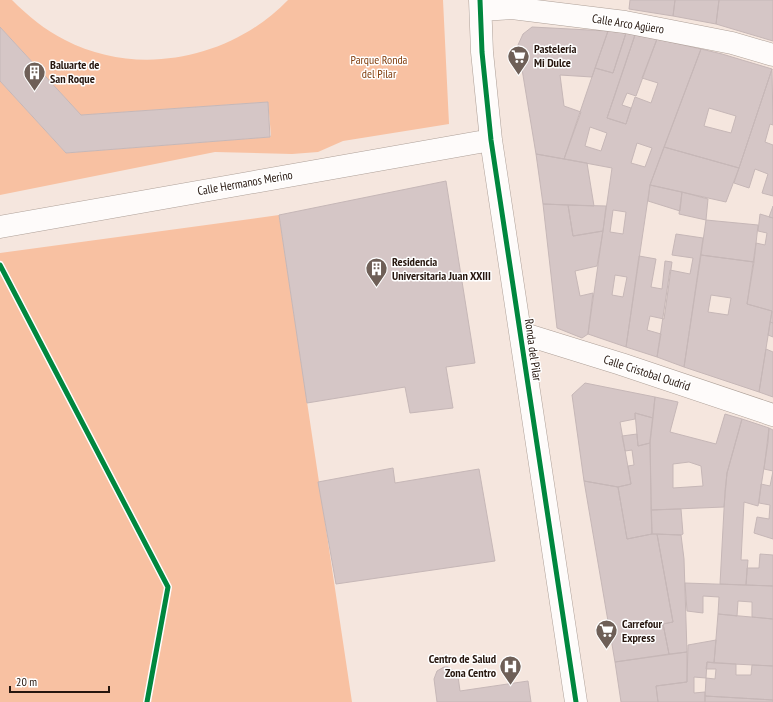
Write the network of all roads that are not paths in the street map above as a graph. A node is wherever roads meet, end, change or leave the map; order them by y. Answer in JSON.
{"nodes":[{"id":1,"x":480,"y":5,"type":"edge"},
{"id":2,"x":773,"y":55,"type":"edge"},
{"id":3,"x":491,"y":140,"type":"junction"},
{"id":4,"x":0,"y":227,"type":"edge"},
{"id":5,"x":521,"y":333,"type":"junction"},
{"id":6,"x":773,"y":415,"type":"edge"},
{"id":7,"x":576,"y":702,"type":"edge"}],
"edges":[{"from":1,"to":2,"type":"street","name":"Calle Arco Agüero"},
{"from":1,"to":3,"type":"street","name":"Ronda del Pilar"},
{"from":3,"to":4,"type":"street","name":"Calle Hermanos Merino"},
{"from":3,"to":5,"type":"street","name":"Ronda del Pilar"},
{"from":5,"to":6,"type":"street","name":"Calle Cristobal Oudrid"},
{"from":5,"to":7,"type":"street","name":"Ronda del Pilar"}]}
